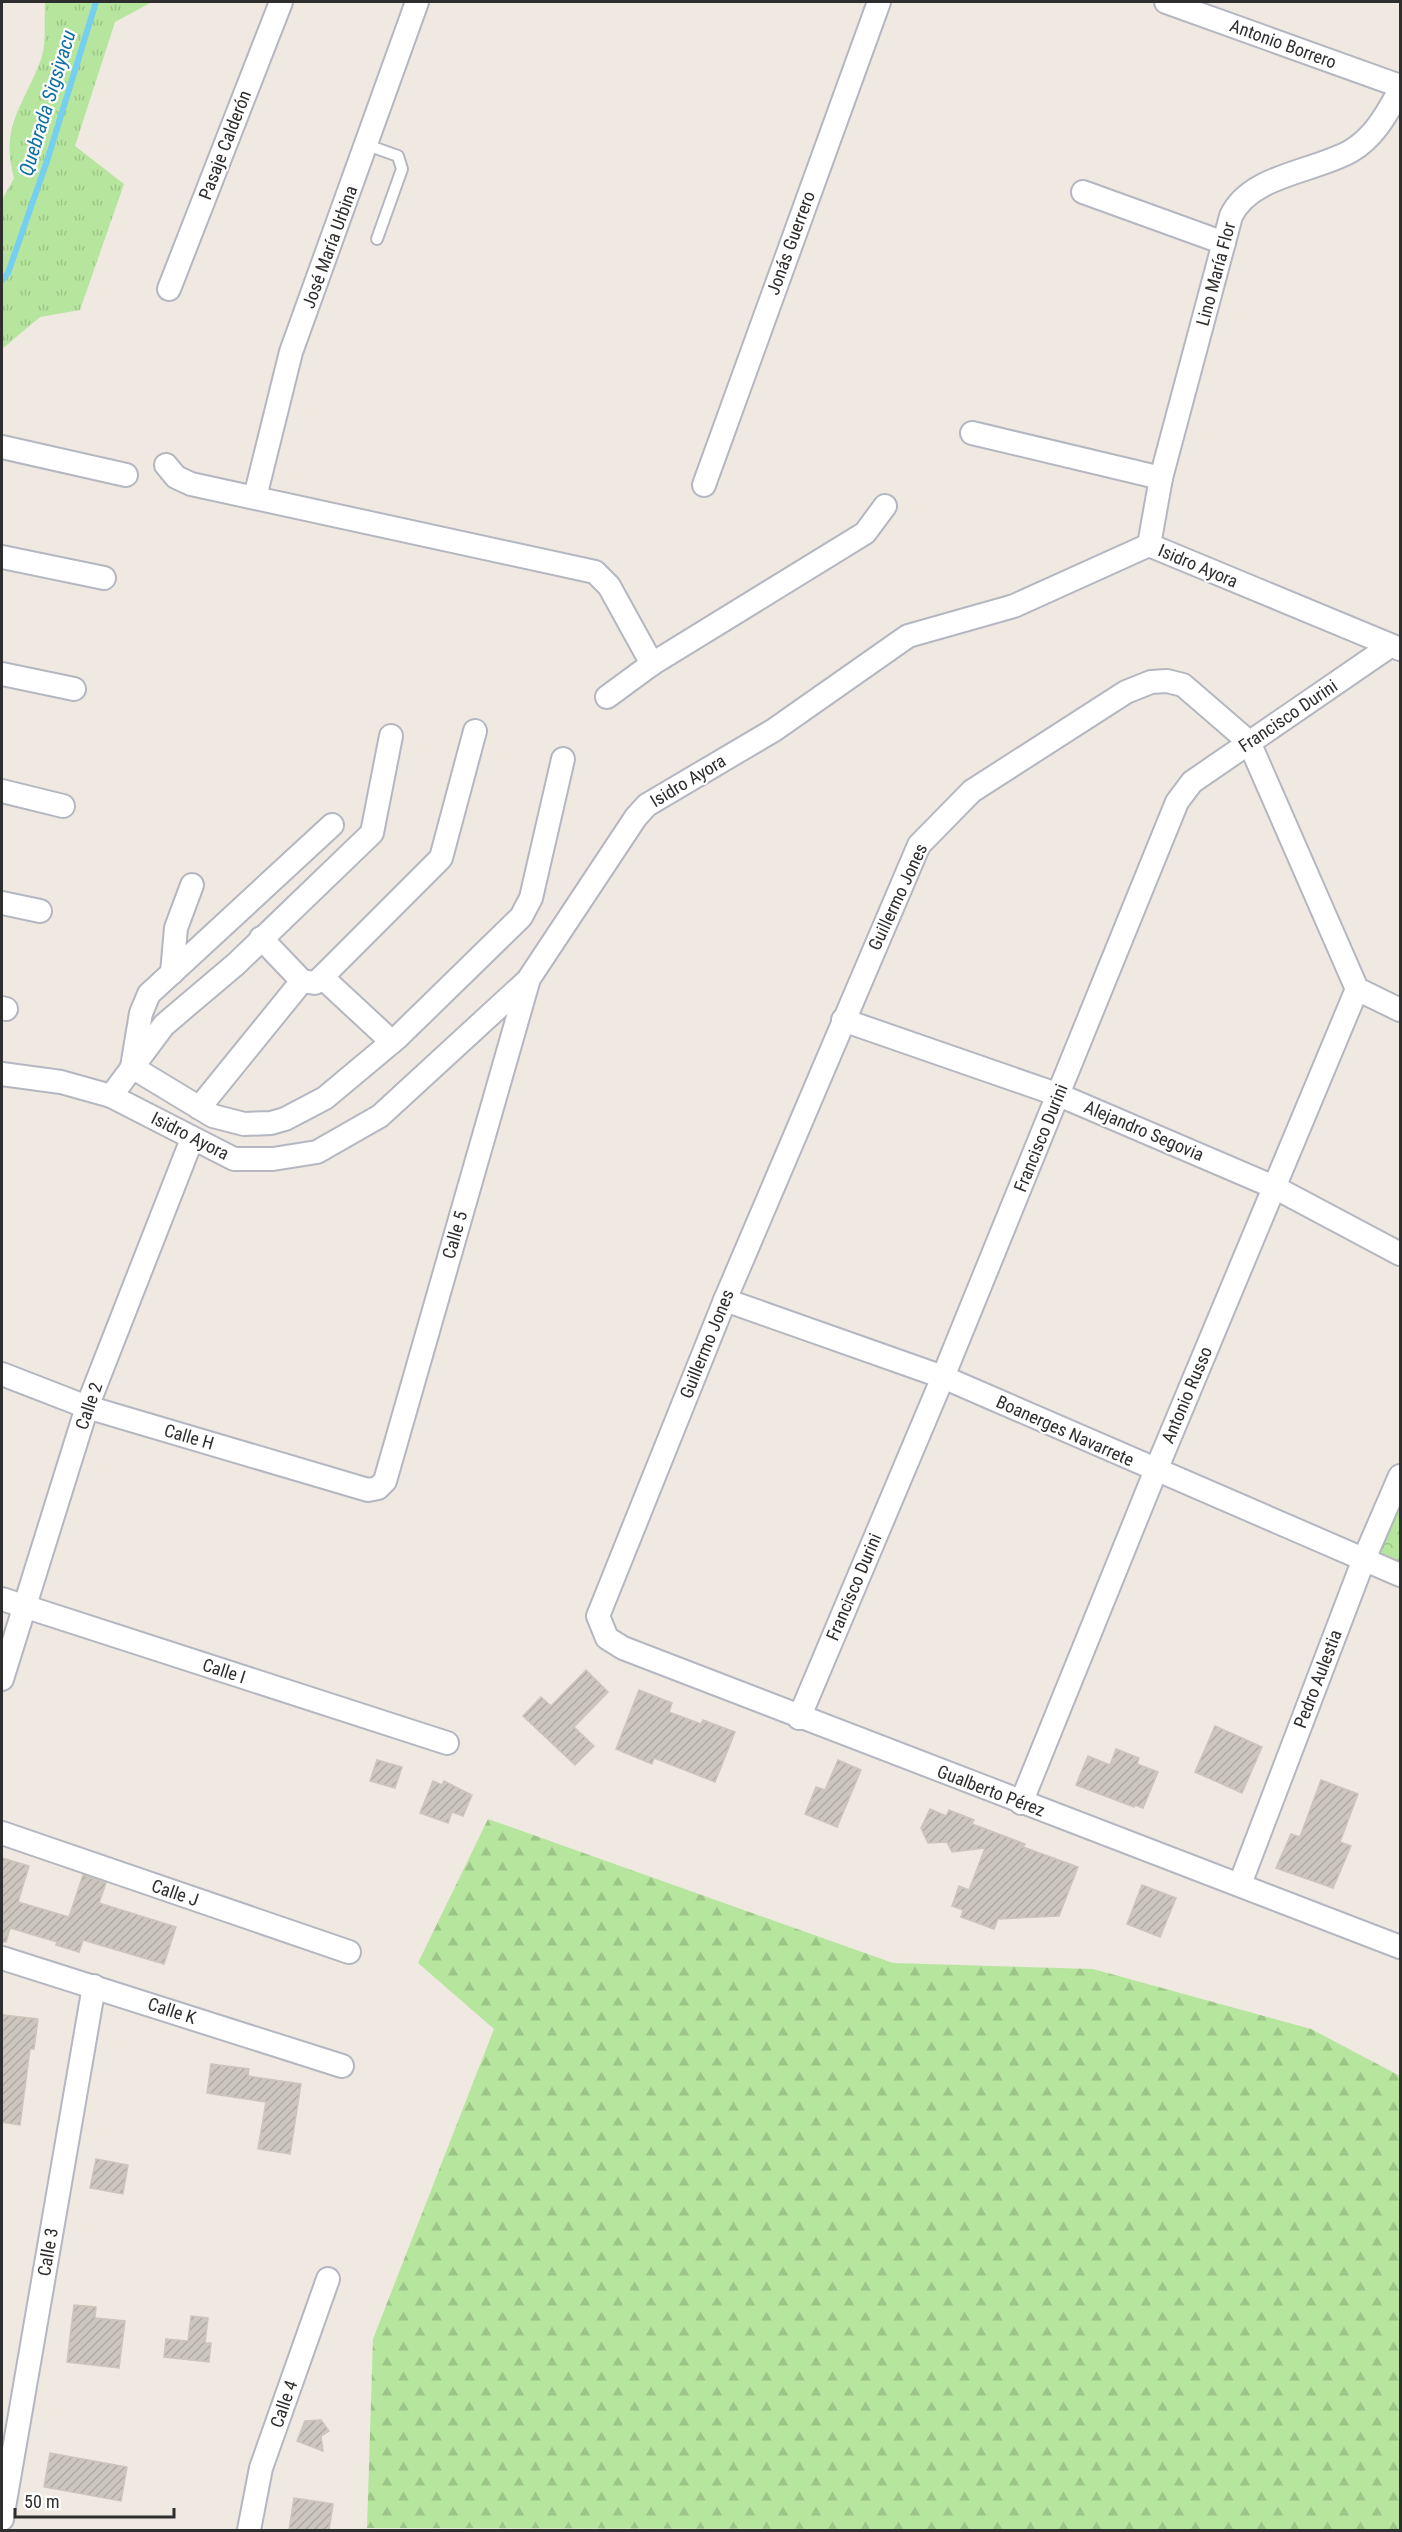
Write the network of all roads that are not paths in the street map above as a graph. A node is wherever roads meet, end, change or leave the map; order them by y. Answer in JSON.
{"nodes":[{"id":1,"x":281,"y":2,"type":"edge"},
{"id":2,"x":417,"y":2,"type":"edge"},
{"id":3,"x":879,"y":2,"type":"edge"},
{"id":4,"x":1166,"y":2,"type":"edge"},
{"id":5,"x":1401,"y":88,"type":"edge"},
{"id":6,"x":367,"y":145,"type":"junction"},
{"id":7,"x":1083,"y":192,"type":"dead end"},
{"id":8,"x":377,"y":239,"type":"dead end"},
{"id":9,"x":1224,"y":243,"type":"junction"},
{"id":10,"x":169,"y":289,"type":"dead end"},
{"id":11,"x":972,"y":433,"type":"dead end"},
{"id":12,"x":2,"y":447,"type":"edge"},
{"id":13,"x":166,"y":465,"type":"dead end"},
{"id":14,"x":126,"y":475,"type":"dead end"},
{"id":15,"x":1161,"y":478,"type":"junction"},
{"id":16,"x":704,"y":485,"type":"dead end"},
{"id":17,"x":255,"y":497,"type":"junction"},
{"id":18,"x":885,"y":507,"type":"dead end"},
{"id":19,"x":1149,"y":545,"type":"junction"},
{"id":20,"x":2,"y":556,"type":"edge"},
{"id":21,"x":104,"y":578,"type":"dead end"},
{"id":22,"x":1395,"y":647,"type":"edge"},
{"id":23,"x":652,"y":664,"type":"junction"},
{"id":24,"x":2,"y":674,"type":"edge"},
{"id":25,"x":74,"y":689,"type":"dead end"},
{"id":26,"x":607,"y":697,"type":"dead end"},
{"id":27,"x":475,"y":731,"type":"dead end"},
{"id":28,"x":391,"y":736,"type":"dead end"},
{"id":29,"x":1249,"y":742,"type":"junction"},
{"id":30,"x":563,"y":759,"type":"dead end"},
{"id":31,"x":2,"y":791,"type":"edge"},
{"id":32,"x":63,"y":806,"type":"dead end"},
{"id":33,"x":332,"y":825,"type":"dead end"},
{"id":34,"x":192,"y":885,"type":"dead end"},
{"id":35,"x":2,"y":903,"type":"edge"},
{"id":36,"x":40,"y":911,"type":"dead end"},
{"id":37,"x":261,"y":938,"type":"junction"},
{"id":38,"x":172,"y":973,"type":"junction"},
{"id":39,"x":312,"y":979,"type":"junction"},
{"id":40,"x":528,"y":980,"type":"junction"},
{"id":41,"x":1357,"y":989,"type":"junction"},
{"id":42,"x":1401,"y":1010,"type":"edge"},
{"id":43,"x":843,"y":1020,"type":"junction"},
{"id":44,"x":392,"y":1042,"type":"junction"},
{"id":45,"x":132,"y":1067,"type":"junction"},
{"id":46,"x":2,"y":1074,"type":"edge"},
{"id":47,"x":1059,"y":1095,"type":"junction"},
{"id":48,"x":111,"y":1096,"type":"junction"},
{"id":49,"x":199,"y":1108,"type":"junction"},
{"id":50,"x":192,"y":1139,"type":"junction"},
{"id":51,"x":1274,"y":1187,"type":"junction"},
{"id":52,"x":1401,"y":1254,"type":"edge"},
{"id":53,"x":725,"y":1300,"type":"junction"},
{"id":54,"x":2,"y":1374,"type":"edge"},
{"id":55,"x":943,"y":1377,"type":"junction"},
{"id":56,"x":87,"y":1407,"type":"junction"},
{"id":57,"x":1156,"y":1470,"type":"junction"},
{"id":58,"x":1401,"y":1476,"type":"edge"},
{"id":59,"x":378,"y":1488,"type":"joint"},
{"id":60,"x":1364,"y":1559,"type":"junction"},
{"id":61,"x":1401,"y":1575,"type":"edge"},
{"id":62,"x":2,"y":1599,"type":"edge"},
{"id":63,"x":25,"y":1606,"type":"junction"},
{"id":64,"x":598,"y":1616,"type":"joint"},
{"id":65,"x":2,"y":1678,"type":"edge"},
{"id":66,"x":799,"y":1718,"type":"junction"},
{"id":67,"x":447,"y":1743,"type":"dead end"},
{"id":68,"x":1021,"y":1803,"type":"junction"},
{"id":69,"x":2,"y":1833,"type":"edge"},
{"id":70,"x":1240,"y":1884,"type":"junction"},
{"id":71,"x":1401,"y":1947,"type":"edge"},
{"id":72,"x":349,"y":1952,"type":"dead end"},
{"id":73,"x":2,"y":1958,"type":"edge"},
{"id":74,"x":94,"y":1986,"type":"junction"},
{"id":75,"x":342,"y":2066,"type":"dead end"},
{"id":76,"x":328,"y":2279,"type":"dead end"},
{"id":77,"x":2,"y":2519,"type":"edge"},
{"id":78,"x":249,"y":2530,"type":"edge"}],
"edges":[{"from":1,"to":10,"type":"street","name":"Pasaje Calderón"},
{"from":2,"to":6,"type":"street","name":"José María Urbina"},
{"from":3,"to":16,"type":"street","name":"Jonás Guerrero"},
{"from":4,"to":5,"type":"street","name":"Antonio Borrero"},
{"from":5,"to":9,"type":"street","name":"Lino María Flor"},
{"from":6,"to":8,"type":"lane"},
{"from":6,"to":17,"type":"street","name":"José María Urbina"},
{"from":7,"to":9,"type":"street"},
{"from":9,"to":15,"type":"street","name":"Lino María Flor"},
{"from":11,"to":15,"type":"street"},
{"from":12,"to":14,"type":"street"},
{"from":13,"to":17,"type":"street"},
{"from":15,"to":19,"type":"street","name":"Lino María Flor"},
{"from":17,"to":23,"type":"street"},
{"from":18,"to":23,"type":"street"},
{"from":19,"to":22,"type":"street","name":"Isidro Ayora"},
{"from":19,"to":40,"type":"street","name":"Isidro Ayora"},
{"from":20,"to":21,"type":"street"},
{"from":22,"to":29,"type":"street","name":"Francisco Durini"},
{"from":23,"to":26,"type":"street"},
{"from":24,"to":25,"type":"street"},
{"from":27,"to":39,"type":"street"},
{"from":28,"to":37,"type":"street"},
{"from":29,"to":41,"type":"street","name":"Guillermo Jones"},
{"from":29,"to":43,"type":"street","name":"Guillermo Jones"},
{"from":29,"to":47,"type":"street","name":"Francisco Durini"},
{"from":30,"to":44,"type":"street"},
{"from":31,"to":32,"type":"street"},
{"from":33,"to":38,"type":"street"},
{"from":34,"to":38,"type":"street"},
{"from":35,"to":36,"type":"street"},
{"from":37,"to":39,"type":"street"},
{"from":37,"to":45,"type":"street"},
{"from":38,"to":45,"type":"street"},
{"from":39,"to":44,"type":"street"},
{"from":39,"to":49,"type":"street"},
{"from":40,"to":50,"type":"street","name":"Isidro Ayora"},
{"from":40,"to":59,"type":"street","name":"Calle 5"},
{"from":41,"to":42,"type":"street"},
{"from":41,"to":51,"type":"street","name":"Antonio Russo"},
{"from":43,"to":47,"type":"street","name":"Alejandro Segovia"},
{"from":43,"to":53,"type":"street","name":"Guillermo Jones"},
{"from":44,"to":49,"type":"street"},
{"from":45,"to":48,"type":"street"},
{"from":45,"to":49,"type":"street"},
{"from":46,"to":48,"type":"street","name":"Isidro Ayora"},
{"from":47,"to":51,"type":"street","name":"Alejandro Segovia"},
{"from":47,"to":55,"type":"street","name":"Francisco Durini"},
{"from":48,"to":50,"type":"street","name":"Isidro Ayora"},
{"from":50,"to":56,"type":"street","name":"Calle 2"},
{"from":51,"to":52,"type":"street","name":"Alejandro Segovia"},
{"from":51,"to":57,"type":"street","name":"Antonio Russo"},
{"from":53,"to":55,"type":"street","name":"Boanerges Navarrete"},
{"from":53,"to":64,"type":"street","name":"Guillermo Jones"},
{"from":54,"to":56,"type":"street","name":"Calle H"},
{"from":55,"to":57,"type":"street","name":"Boanerges Navarrete"},
{"from":55,"to":66,"type":"street","name":"Francisco Durini"},
{"from":56,"to":59,"type":"street","name":"Calle H"},
{"from":56,"to":63,"type":"street","name":"Calle 2"},
{"from":57,"to":60,"type":"street","name":"Boanerges Navarrete"},
{"from":57,"to":68,"type":"street","name":"Antonio Russo"},
{"from":58,"to":60,"type":"street","name":"Pedro Aulestia"},
{"from":60,"to":61,"type":"street","name":"Boanerges Navarrete"},
{"from":60,"to":70,"type":"street","name":"Pedro Aulestia"},
{"from":62,"to":63,"type":"street","name":"Calle I"},
{"from":63,"to":65,"type":"street","name":"Calle 2"},
{"from":63,"to":67,"type":"street","name":"Calle I"},
{"from":64,"to":66,"type":"street","name":"Gualberto Pérez"},
{"from":66,"to":68,"type":"street","name":"Gualberto Pérez"},
{"from":68,"to":70,"type":"street","name":"Gualberto Pérez"},
{"from":69,"to":72,"type":"street","name":"Calle J"},
{"from":70,"to":71,"type":"street","name":"Gualberto Pérez"},
{"from":73,"to":74,"type":"street","name":"Calle K"},
{"from":74,"to":75,"type":"street","name":"Calle K"},
{"from":74,"to":77,"type":"street","name":"Calle 3"},
{"from":76,"to":78,"type":"street","name":"Calle 4"}]}
